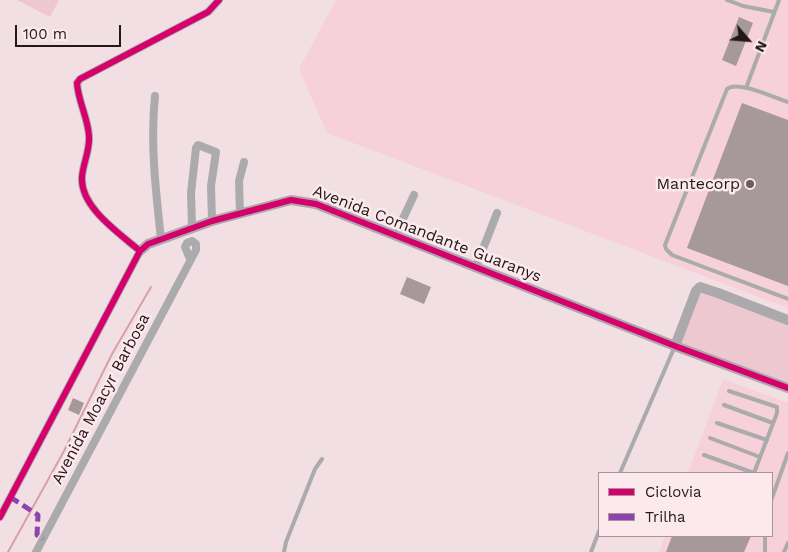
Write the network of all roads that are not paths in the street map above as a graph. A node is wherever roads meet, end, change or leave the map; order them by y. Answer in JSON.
{"nodes":[{"id":1,"x":219,"y":0,"type":"edge"},
{"id":2,"x":727,"y":0,"type":"edge"},
{"id":3,"x":779,"y":0,"type":"edge"},
{"id":4,"x":774,"y":12,"type":"junction"},
{"id":5,"x":746,"y":88,"type":"junction"},
{"id":6,"x":155,"y":96,"type":"dead end"},
{"id":7,"x":788,"y":102,"type":"edge"},
{"id":8,"x":244,"y":162,"type":"dead end"},
{"id":9,"x":414,"y":195,"type":"dead end"},
{"id":10,"x":240,"y":213,"type":"junction"},
{"id":11,"x":497,"y":213,"type":"dead end"},
{"id":12,"x":212,"y":221,"type":"junction"},
{"id":13,"x":192,"y":228,"type":"junction"},
{"id":14,"x":395,"y":236,"type":"junction"},
{"id":15,"x":160,"y":239,"type":"junction"},
{"id":16,"x":140,"y":251,"type":"junction"},
{"id":17,"x":190,"y":259,"type":"dead end"},
{"id":18,"x":476,"y":266,"type":"junction"},
{"id":19,"x":788,"y":299,"type":"edge"},
{"id":20,"x":788,"y":320,"type":"edge"},
{"id":21,"x":675,"y":346,"type":"junction"},
{"id":22,"x":788,"y":388,"type":"edge"},
{"id":23,"x":729,"y":391,"type":"dead end"},
{"id":24,"x":724,"y":405,"type":"dead end"},
{"id":25,"x":717,"y":423,"type":"dead end"},
{"id":26,"x":773,"y":423,"type":"junction"},
{"id":27,"x":710,"y":438,"type":"dead end"},
{"id":28,"x":767,"y":440,"type":"junction"},
{"id":29,"x":788,"y":453,"type":"edge"},
{"id":30,"x":704,"y":455,"type":"dead end"},
{"id":31,"x":760,"y":457,"type":"junction"},
{"id":32,"x":322,"y":459,"type":"dead end"},
{"id":33,"x":620,"y":472,"type":"edge"},
{"id":34,"x":751,"y":472,"type":"edge"},
{"id":35,"x":754,"y":472,"type":"edge"},
{"id":36,"x":773,"y":480,"type":"edge"},
{"id":37,"x":778,"y":482,"type":"junction"},
{"id":38,"x":773,"y":495,"type":"edge"},
{"id":39,"x":0,"y":517,"type":"edge"},
{"id":40,"x":598,"y":534,"type":"edge"},
{"id":41,"x":765,"y":537,"type":"edge"},
{"id":42,"x":788,"y":543,"type":"edge"},
{"id":43,"x":36,"y":552,"type":"edge"},
{"id":44,"x":284,"y":552,"type":"edge"},
{"id":45,"x":591,"y":552,"type":"edge"},
{"id":46,"x":765,"y":552,"type":"edge"},
{"id":47,"x":784,"y":552,"type":"edge"}],
"edges":[{"from":1,"to":16,"type":"street"},
{"from":2,"to":4,"type":"lane"},
{"from":3,"to":4,"type":"lane"},
{"from":4,"to":5,"type":"lane"},
{"from":5,"to":7,"type":"lane"},
{"from":5,"to":19,"type":"lane"},
{"from":6,"to":15,"type":"street"},
{"from":8,"to":10,"type":"street"},
{"from":9,"to":14,"type":"street"},
{"from":10,"to":12,"type":"street","name":"Avenida Comandante Guaranys"},
{"from":10,"to":14,"type":"street","name":"Avenida Comandante Guaranys"},
{"from":11,"to":18,"type":"street"},
{"from":12,"to":13,"type":"street","name":"Avenida Comandante Guaranys"},
{"from":12,"to":13,"type":"street"},
{"from":13,"to":15,"type":"street","name":"Avenida Comandante Guaranys"},
{"from":14,"to":18,"type":"street","name":"Avenida Comandante Guaranys"},
{"from":15,"to":16,"type":"street","name":"Avenida Comandante Guaranys"},
{"from":16,"to":39,"type":"street"},
{"from":17,"to":43,"type":"street","name":"Avenida Moacyr Barbosa"},
{"from":18,"to":21,"type":"street","name":"Avenida Comandante Guaranys"},
{"from":20,"to":21,"type":"street"},
{"from":21,"to":22,"type":"street","name":"Avenida Comandante Guaranys"},
{"from":21,"to":33,"type":"lane"},
{"from":23,"to":26,"type":"lane"},
{"from":24,"to":26,"type":"lane"},
{"from":25,"to":28,"type":"lane"},
{"from":26,"to":28,"type":"lane"},
{"from":27,"to":31,"type":"lane"},
{"from":28,"to":31,"type":"lane"},
{"from":29,"to":37,"type":"lane"},
{"from":30,"to":34,"type":"lane"},
{"from":31,"to":35,"type":"lane"},
{"from":32,"to":44,"type":"lane"},
{"from":36,"to":37,"type":"lane"},
{"from":37,"to":38,"type":"lane"},
{"from":40,"to":45,"type":"lane"},
{"from":41,"to":46,"type":"lane"},
{"from":42,"to":47,"type":"lane"}]}
